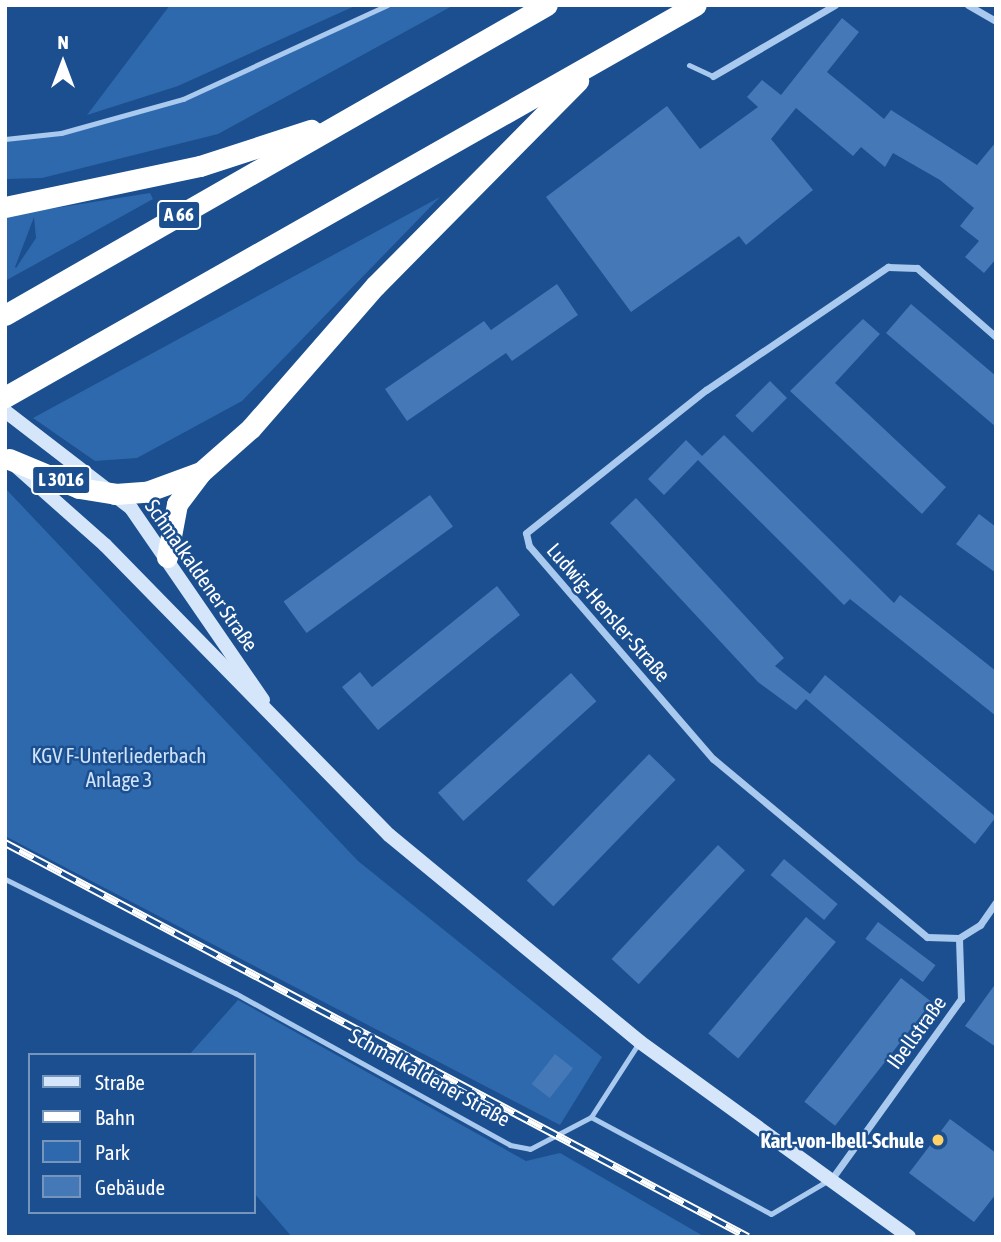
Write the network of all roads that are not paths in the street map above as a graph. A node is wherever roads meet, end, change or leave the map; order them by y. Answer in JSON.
{"nodes":[{"id":1,"x":387,"y":5,"type":"edge"},
{"id":2,"x":547,"y":5,"type":"edge"},
{"id":3,"x":696,"y":5,"type":"edge"},
{"id":4,"x":835,"y":5,"type":"edge"},
{"id":5,"x":968,"y":5,"type":"edge"},
{"id":6,"x":996,"y":21,"type":"edge"},
{"id":7,"x":597,"y":62,"type":"junction"},
{"id":8,"x":689,"y":65,"type":"dead end"},
{"id":9,"x":713,"y":76,"type":"joint"},
{"id":10,"x":353,"y":116,"type":"junction"},
{"id":11,"x":5,"y":139,"type":"edge"},
{"id":12,"x":5,"y":207,"type":"edge"},
{"id":13,"x":5,"y":315,"type":"edge"},
{"id":14,"x":996,"y":337,"type":"edge"},
{"id":15,"x":8,"y":400,"type":"edge"},
{"id":16,"x":7,"y":458,"type":"edge"},
{"id":17,"x":200,"y":472,"type":"junction"},
{"id":18,"x":115,"y":494,"type":"junction"},
{"id":19,"x":167,"y":557,"type":"junction"},
{"id":20,"x":282,"y":727,"type":"junction"},
{"id":21,"x":5,"y":879,"type":"edge"},
{"id":22,"x":996,"y":902,"type":"edge"},
{"id":23,"x":959,"y":938,"type":"junction"},
{"id":24,"x":640,"y":1042,"type":"junction"},
{"id":25,"x":591,"y":1117,"type":"junction"},
{"id":26,"x":833,"y":1178,"type":"junction"},
{"id":27,"x":909,"y":1237,"type":"edge"}],
"edges":[{"from":1,"to":11,"type":"lane"},
{"from":2,"to":10,"type":"highway","number":"A 66"},
{"from":3,"to":7,"type":"highway"},
{"from":4,"to":9,"type":"street"},
{"from":5,"to":6,"type":"street"},
{"from":7,"to":15,"type":"highway"},
{"from":7,"to":17,"type":"highway"},
{"from":8,"to":9,"type":"lane"},
{"from":10,"to":12,"type":"highway"},
{"from":10,"to":13,"type":"highway","number":"A 66"},
{"from":14,"to":23,"type":"street","name":"Ludwig-Hensler-Straße"},
{"from":15,"to":18,"type":"main road","name":"Schmalkaldener Straße","number":"L 3016"},
{"from":16,"to":18,"type":"highway","number":"L 3016"},
{"from":16,"to":20,"type":"main road","name":"Schmalkaldener Straße","number":"L 3016"},
{"from":17,"to":18,"type":"highway","number":"L 3016"},
{"from":17,"to":19,"type":"highway"},
{"from":18,"to":19,"type":"main road","name":"Schmalkaldener Straße","number":"L 3016"},
{"from":19,"to":20,"type":"main road","name":"Schmalkaldener Straße","number":"L 3016"},
{"from":20,"to":24,"type":"main road","name":"Schmalkaldener Straße","number":"L 3016"},
{"from":21,"to":25,"type":"lane","name":"Schmalkaldener Straße"},
{"from":22,"to":23,"type":"street"},
{"from":23,"to":26,"type":"street","name":"Ibellstraße"},
{"from":24,"to":25,"type":"lane"},
{"from":24,"to":26,"type":"main road","name":"Schmalkaldener Straße","number":"L 3016"},
{"from":25,"to":26,"type":"lane"},
{"from":26,"to":27,"type":"main road","name":"Schmalkaldener Straße","number":"L 3016"}]}
